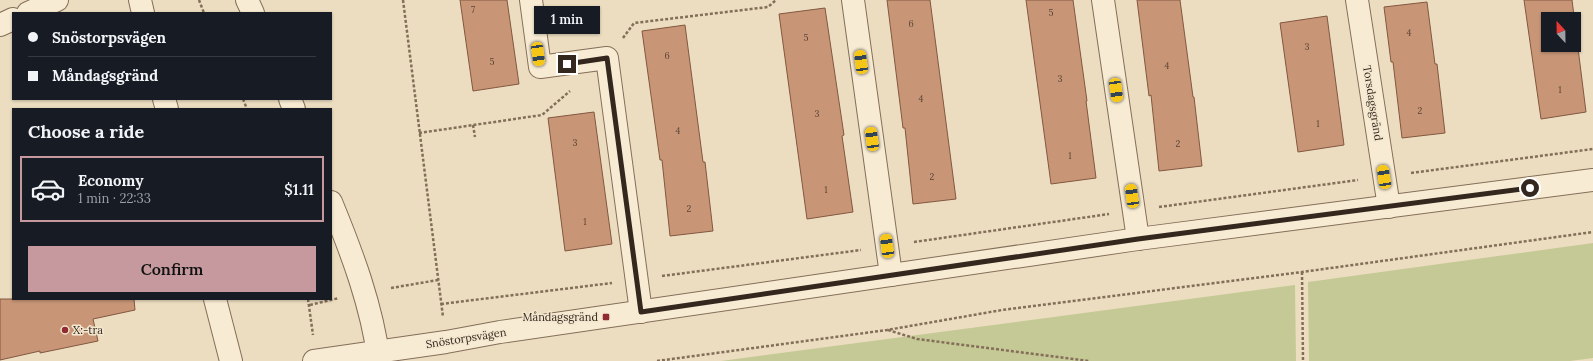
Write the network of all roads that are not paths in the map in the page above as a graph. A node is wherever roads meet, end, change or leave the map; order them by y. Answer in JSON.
{"nodes":[{"id":1,"x":57,"y":0,"type":"edge"},
{"id":2,"x":140,"y":0,"type":"edge"},
{"id":3,"x":247,"y":0,"type":"edge"},
{"id":4,"x":531,"y":0,"type":"edge"},
{"id":5,"x":853,"y":0,"type":"edge"},
{"id":6,"x":1103,"y":0,"type":"edge"},
{"id":7,"x":1357,"y":0,"type":"edge"},
{"id":8,"x":30,"y":12,"type":"edge"},
{"id":9,"x":143,"y":12,"type":"edge"},
{"id":10,"x":253,"y":12,"type":"edge"},
{"id":11,"x":12,"y":19,"type":"edge"},
{"id":12,"x":0,"y":25,"type":"edge"},
{"id":13,"x":1593,"y":180,"type":"edge"},
{"id":14,"x":332,"y":205,"type":"edge"},
{"id":15,"x":1389,"y":207,"type":"junction"},
{"id":16,"x":1138,"y":239,"type":"junction"},
{"id":17,"x":891,"y":275,"type":"junction"},
{"id":18,"x":215,"y":300,"type":"edge"},
{"id":19,"x":641,"y":312,"type":"junction"},
{"id":20,"x":379,"y":357,"type":"edge"},
{"id":21,"x":231,"y":361,"type":"edge"},
{"id":22,"x":315,"y":361,"type":"edge"}],
"edges":[{"from":1,"to":8,"type":"street"},
{"from":2,"to":9,"type":"street"},
{"from":3,"to":10,"type":"street"},
{"from":4,"to":19,"type":"street"},
{"from":5,"to":17,"type":"street"},
{"from":6,"to":16,"type":"street"},
{"from":7,"to":15,"type":"street","name":"Torsdagsgränd"},
{"from":11,"to":12,"type":"street"},
{"from":13,"to":15,"type":"street","name":"Snöstorpsvägen"},
{"from":14,"to":20,"type":"street"},
{"from":15,"to":16,"type":"street","name":"Snöstorpsvägen"},
{"from":16,"to":17,"type":"street","name":"Snöstorpsvägen"},
{"from":17,"to":19,"type":"street","name":"Snöstorpsvägen"},
{"from":18,"to":21,"type":"street"},
{"from":19,"to":20,"type":"street","name":"Snöstorpsvägen"},
{"from":20,"to":22,"type":"street","name":"Snöstorpsvägen"}]}
